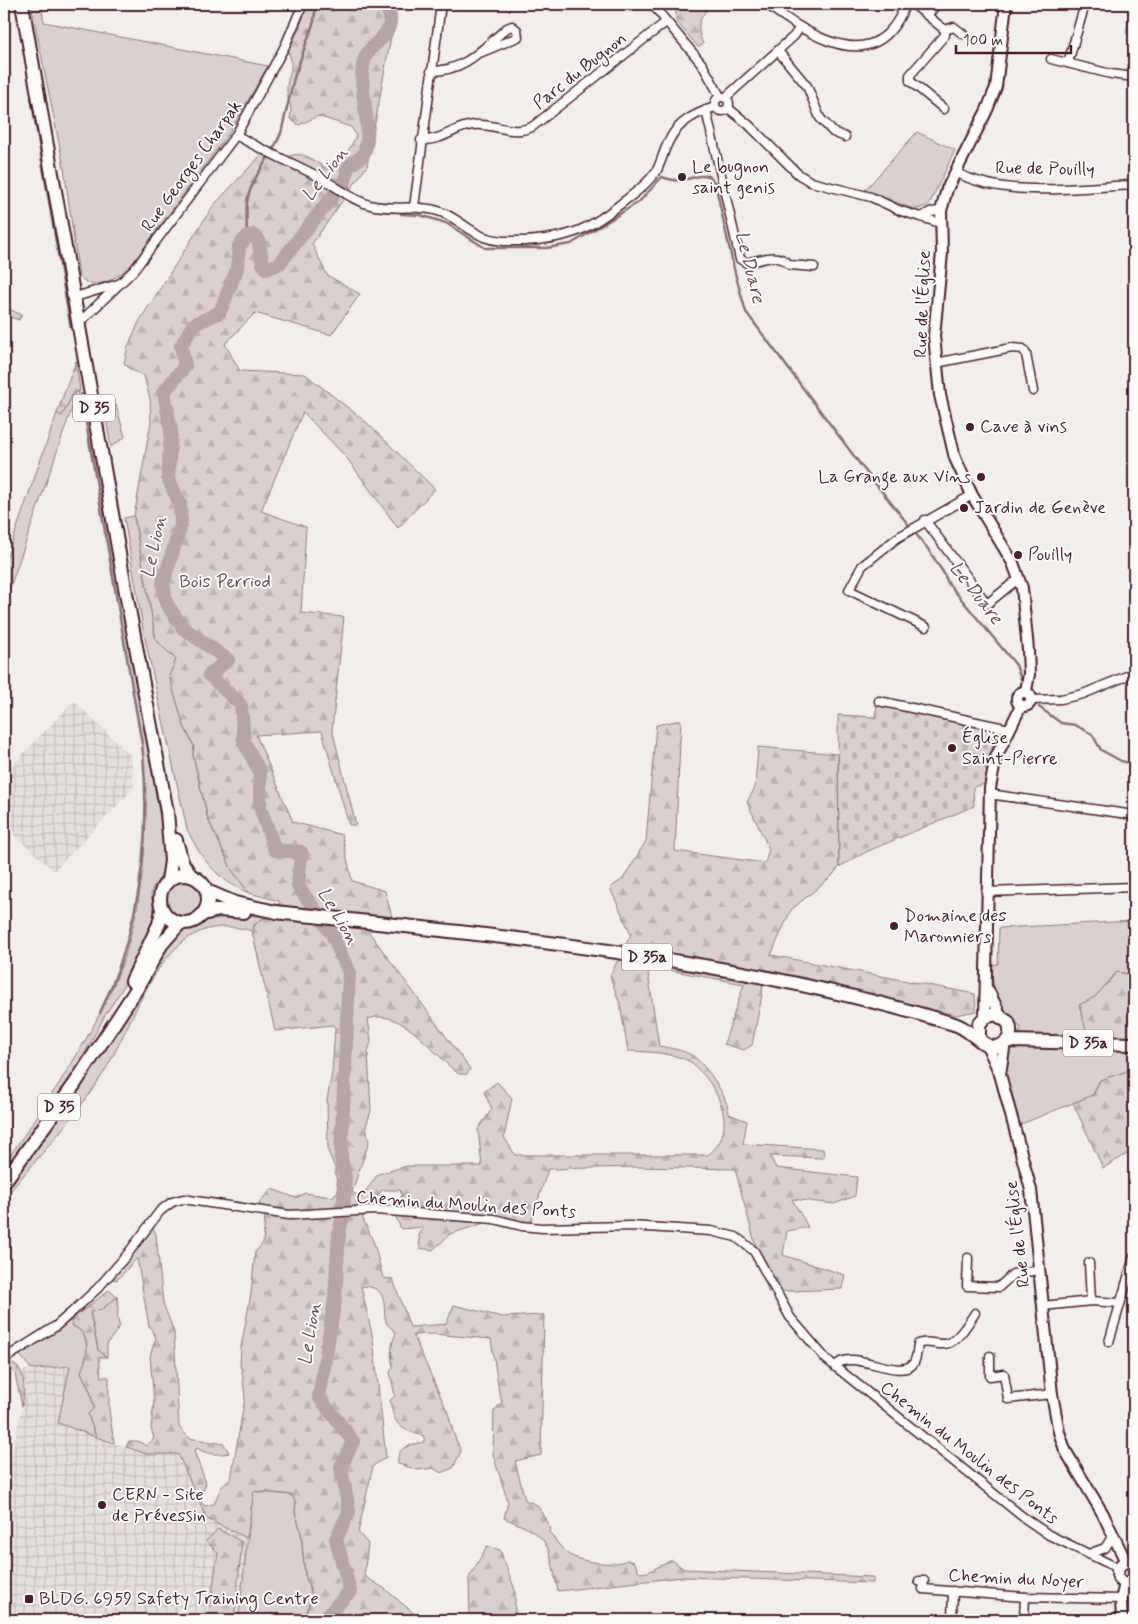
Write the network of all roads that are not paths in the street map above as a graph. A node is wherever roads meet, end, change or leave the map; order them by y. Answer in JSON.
{"nodes":[{"id":1,"x":22,"y":4,"type":"edge"},
{"id":2,"x":303,"y":4,"type":"edge"},
{"id":3,"x":441,"y":4,"type":"edge"},
{"id":4,"x":652,"y":4,"type":"edge"},
{"id":5,"x":766,"y":4,"type":"edge"},
{"id":6,"x":905,"y":4,"type":"edge"},
{"id":7,"x":913,"y":4,"type":"edge"},
{"id":8,"x":937,"y":4,"type":"edge"},
{"id":9,"x":1006,"y":4,"type":"edge"},
{"id":10,"x":1085,"y":4,"type":"edge"},
{"id":11,"x":928,"y":14,"type":"junction"},
{"id":12,"x":666,"y":22,"type":"junction"},
{"id":13,"x":800,"y":26,"type":"junction"},
{"id":14,"x":945,"y":30,"type":"junction"},
{"id":15,"x":964,"y":34,"type":"dead end"},
{"id":16,"x":778,"y":51,"type":"junction"},
{"id":17,"x":482,"y":52,"type":"dead end"},
{"id":18,"x":1051,"y":59,"type":"dead end"},
{"id":19,"x":1068,"y":62,"type":"junction"},
{"id":20,"x":431,"y":71,"type":"junction"},
{"id":21,"x":1134,"y":77,"type":"edge"},
{"id":22,"x":723,"y":97,"type":"junction"},
{"id":23,"x":715,"y":107,"type":"junction"},
{"id":24,"x":728,"y":108,"type":"junction"},
{"id":25,"x":944,"y":109,"type":"dead end"},
{"id":26,"x":706,"y":110,"type":"junction"},
{"id":27,"x":236,"y":135,"type":"junction"},
{"id":28,"x":845,"y":137,"type":"dead end"},
{"id":29,"x":422,"y":140,"type":"junction"},
{"id":30,"x":955,"y":172,"type":"junction"},
{"id":31,"x":1134,"y":185,"type":"edge"},
{"id":32,"x":414,"y":207,"type":"junction"},
{"id":33,"x":941,"y":211,"type":"junction"},
{"id":34,"x":923,"y":216,"type":"junction"},
{"id":35,"x":940,"y":223,"type":"junction"},
{"id":36,"x":814,"y":267,"type":"dead end"},
{"id":37,"x":120,"y":284,"type":"junction"},
{"id":38,"x":75,"y":297,"type":"junction"},
{"id":39,"x":79,"y":323,"type":"junction"},
{"id":40,"x":936,"y":363,"type":"junction"},
{"id":41,"x":1033,"y":391,"type":"dead end"},
{"id":42,"x":972,"y":495,"type":"junction"},
{"id":43,"x":925,"y":520,"type":"junction"},
{"id":44,"x":1020,"y":581,"type":"junction"},
{"id":45,"x":926,"y":627,"type":"dead end"},
{"id":46,"x":1134,"y":673,"type":"edge"},
{"id":47,"x":1028,"y":696,"type":"junction"},
{"id":48,"x":879,"y":701,"type":"dead end"},
{"id":49,"x":1009,"y":729,"type":"junction"},
{"id":50,"x":989,"y":794,"type":"junction"},
{"id":51,"x":168,"y":812,"type":"junction"},
{"id":52,"x":1134,"y":815,"type":"edge"},
{"id":53,"x":191,"y":876,"type":"junction"},
{"id":54,"x":168,"y":880,"type":"junction"},
{"id":55,"x":1134,"y":887,"type":"edge"},
{"id":56,"x":207,"y":891,"type":"junction"},
{"id":57,"x":986,"y":892,"type":"junction"},
{"id":58,"x":162,"y":910,"type":"junction"},
{"id":59,"x":276,"y":912,"type":"junction"},
{"id":60,"x":203,"y":914,"type":"junction"},
{"id":61,"x":180,"y":923,"type":"junction"},
{"id":62,"x":987,"y":987,"type":"junction"},
{"id":63,"x":1001,"y":1016,"type":"junction"},
{"id":64,"x":982,"y":1021,"type":"junction"},
{"id":65,"x":957,"y":1024,"type":"junction"},
{"id":66,"x":109,"y":1028,"type":"junction"},
{"id":67,"x":1008,"y":1036,"type":"junction"},
{"id":68,"x":983,"y":1042,"type":"junction"},
{"id":69,"x":1134,"y":1044,"type":"edge"},
{"id":70,"x":1000,"y":1074,"type":"junction"},
{"id":71,"x":4,"y":1182,"type":"edge"},
{"id":72,"x":1134,"y":1257,"type":"edge"},
{"id":73,"x":968,"y":1258,"type":"dead end"},
{"id":74,"x":1088,"y":1263,"type":"dead end"},
{"id":75,"x":1039,"y":1270,"type":"junction"},
{"id":76,"x":1091,"y":1301,"type":"junction"},
{"id":77,"x":1120,"y":1303,"type":"junction"},
{"id":78,"x":1043,"y":1306,"type":"junction"},
{"id":79,"x":975,"y":1313,"type":"dead end"},
{"id":80,"x":1109,"y":1342,"type":"dead end"},
{"id":81,"x":990,"y":1356,"type":"dead end"},
{"id":82,"x":4,"y":1359,"type":"edge"},
{"id":83,"x":834,"y":1367,"type":"junction"},
{"id":84,"x":1052,"y":1394,"type":"junction"},
{"id":85,"x":1114,"y":1534,"type":"junction"},
{"id":86,"x":1089,"y":1554,"type":"junction"},
{"id":87,"x":1126,"y":1565,"type":"edge"},
{"id":88,"x":919,"y":1581,"type":"dead end"},
{"id":89,"x":1130,"y":1583,"type":"edge"},
{"id":90,"x":953,"y":1591,"type":"junction"},
{"id":91,"x":1025,"y":1597,"type":"junction"},
{"id":92,"x":1121,"y":1599,"type":"junction"},
{"id":93,"x":952,"y":1620,"type":"edge"},
{"id":94,"x":1024,"y":1620,"type":"edge"},
{"id":95,"x":1122,"y":1620,"type":"edge"}],
"edges":[{"from":1,"to":38,"type":"main road","number":"D 35"},
{"from":2,"to":27,"type":"street","name":"Rue Georges Charpak"},
{"from":3,"to":20,"type":"street"},
{"from":4,"to":12,"type":"street"},
{"from":5,"to":13,"type":"street"},
{"from":6,"to":13,"type":"street"},
{"from":7,"to":11,"type":"street"},
{"from":8,"to":11,"type":"street"},
{"from":9,"to":30,"type":"street"},
{"from":10,"to":19,"type":"street"},
{"from":11,"to":14,"type":"street"},
{"from":12,"to":22,"type":"street"},
{"from":12,"to":29,"type":"street","name":"Parc du Bugnon"},
{"from":13,"to":16,"type":"street"},
{"from":14,"to":15,"type":"street"},
{"from":14,"to":25,"type":"street"},
{"from":16,"to":22,"type":"street"},
{"from":16,"to":28,"type":"street"},
{"from":17,"to":20,"type":"street"},
{"from":18,"to":19,"type":"street"},
{"from":19,"to":21,"type":"street"},
{"from":20,"to":29,"type":"street"},
{"from":22,"to":23,"type":"street"},
{"from":22,"to":24,"type":"street"},
{"from":23,"to":24,"type":"street"},
{"from":23,"to":26,"type":"street"},
{"from":24,"to":34,"type":"street"},
{"from":26,"to":32,"type":"street"},
{"from":26,"to":36,"type":"street"},
{"from":27,"to":32,"type":"street"},
{"from":27,"to":37,"type":"street","name":"Rue Georges Charpak"},
{"from":29,"to":32,"type":"street"},
{"from":30,"to":31,"type":"street","name":"Rue de Pouilly"},
{"from":30,"to":33,"type":"street","name":"Rue de l'Église"},
{"from":33,"to":34,"type":"street"},
{"from":33,"to":35,"type":"street","name":"Rue de l'Église"},
{"from":34,"to":35,"type":"street"},
{"from":35,"to":40,"type":"street","name":"Rue de l'Église"},
{"from":37,"to":38,"type":"street"},
{"from":37,"to":39,"type":"street","name":"Rue Georges Charpak"},
{"from":38,"to":39,"type":"main road","number":"D 35"},
{"from":39,"to":51,"type":"main road","number":"D 35"},
{"from":40,"to":41,"type":"street"},
{"from":40,"to":42,"type":"street","name":"Rue de l'Église"},
{"from":42,"to":43,"type":"street"},
{"from":42,"to":44,"type":"street","name":"Rue de l'Église"},
{"from":43,"to":44,"type":"street"},
{"from":43,"to":45,"type":"street"},
{"from":44,"to":47,"type":"street","name":"Rue de l'Église"},
{"from":46,"to":47,"type":"street"},
{"from":47,"to":49,"type":"street","name":"Rue de l'Église"},
{"from":48,"to":49,"type":"street"},
{"from":49,"to":50,"type":"street"},
{"from":50,"to":52,"type":"street"},
{"from":50,"to":57,"type":"street"},
{"from":51,"to":53,"type":"main road","number":"D 35"},
{"from":51,"to":54,"type":"main road","number":"D 35"},
{"from":53,"to":54,"type":"main road"},
{"from":53,"to":56,"type":"main road"},
{"from":54,"to":58,"type":"main road"},
{"from":55,"to":57,"type":"street"},
{"from":56,"to":59,"type":"main road","number":"D 35a"},
{"from":56,"to":60,"type":"main road"},
{"from":57,"to":62,"type":"street"},
{"from":58,"to":61,"type":"main road"},
{"from":58,"to":66,"type":"main road","number":"D 35"},
{"from":59,"to":60,"type":"main road","number":"D 35a"},
{"from":59,"to":65,"type":"main road","number":"D 35a"},
{"from":60,"to":61,"type":"main road"},
{"from":61,"to":66,"type":"main road","number":"D 35"},
{"from":62,"to":63,"type":"street"},
{"from":62,"to":64,"type":"street"},
{"from":63,"to":64,"type":"main road"},
{"from":63,"to":67,"type":"main road"},
{"from":64,"to":65,"type":"main road","number":"D 35a"},
{"from":64,"to":68,"type":"main road"},
{"from":65,"to":68,"type":"main road","number":"D 35a"},
{"from":66,"to":71,"type":"main road","number":"D 35"},
{"from":67,"to":68,"type":"main road"},
{"from":67,"to":69,"type":"main road","number":"D 35a"},
{"from":67,"to":70,"type":"street","name":"Rue de l'Église"},
{"from":68,"to":70,"type":"street","name":"Rue de l'Église"},
{"from":70,"to":75,"type":"street","name":"Rue de l'Église"},
{"from":72,"to":77,"type":"street"},
{"from":73,"to":75,"type":"street"},
{"from":74,"to":76,"type":"street"},
{"from":75,"to":78,"type":"street","name":"Rue de l'Église"},
{"from":76,"to":77,"type":"street"},
{"from":76,"to":78,"type":"street"},
{"from":77,"to":80,"type":"street"},
{"from":78,"to":84,"type":"street","name":"Rue de l'Église"},
{"from":79,"to":83,"type":"street","name":"Chemin du Moulin des Ponts"},
{"from":81,"to":84,"type":"street"},
{"from":82,"to":83,"type":"street","name":"Chemin du Moulin des Ponts"},
{"from":83,"to":86,"type":"street","name":"Chemin du Moulin des Ponts"},
{"from":84,"to":85,"type":"street","name":"Rue de l'Église"},
{"from":85,"to":86,"type":"street"},
{"from":85,"to":87,"type":"street","name":"Rue de l'Église"},
{"from":86,"to":87,"type":"street","name":"Chemin du Moulin des Ponts"},
{"from":87,"to":89,"type":"street","name":"Rue de l'Église"},
{"from":88,"to":90,"type":"street","name":"Chemin du Noyer"},
{"from":89,"to":92,"type":"street"},
{"from":90,"to":91,"type":"street","name":"Chemin du Noyer"},
{"from":90,"to":93,"type":"street"},
{"from":91,"to":92,"type":"street","name":"Chemin du Noyer"},
{"from":91,"to":94,"type":"street"},
{"from":92,"to":95,"type":"street"}]}
